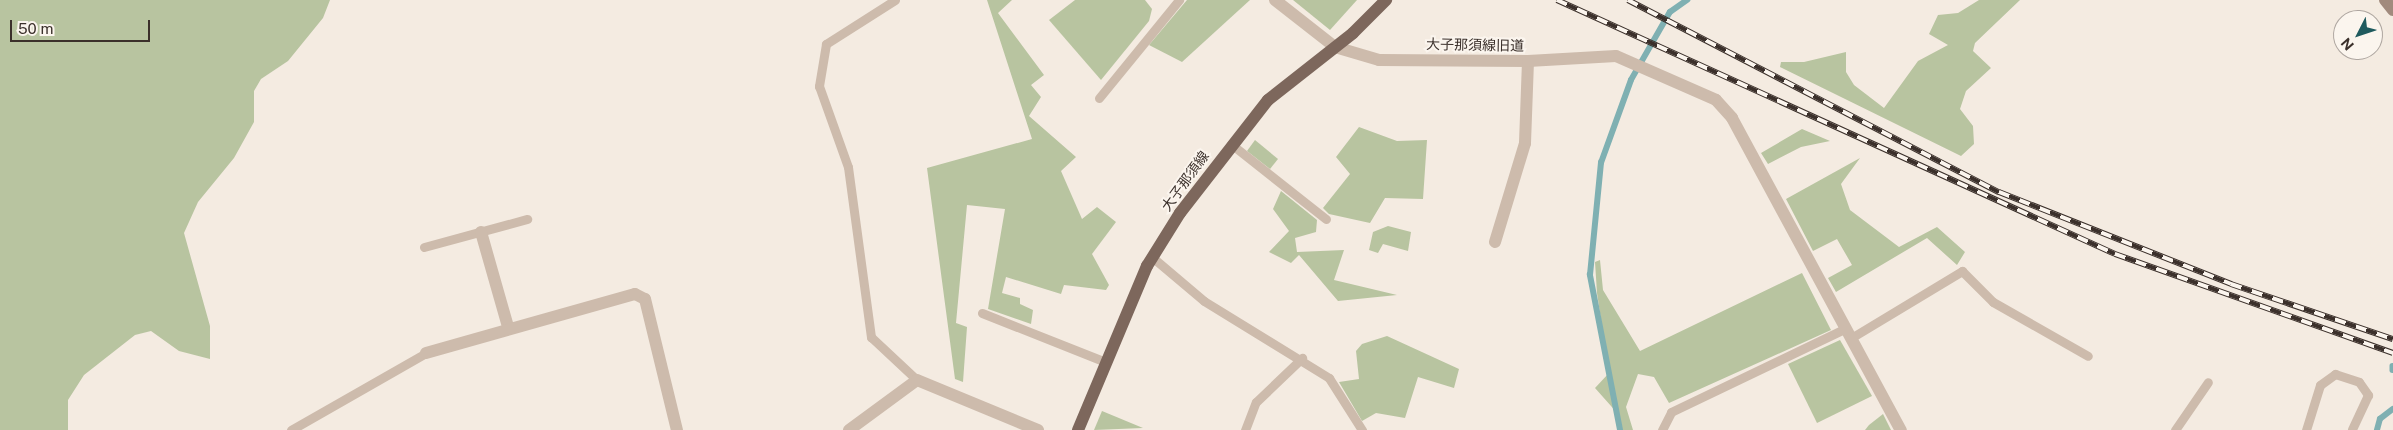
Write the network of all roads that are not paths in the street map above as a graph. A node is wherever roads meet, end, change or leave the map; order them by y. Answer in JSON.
{"nodes":[{"id":1,"x":895,"y":0,"type":"edge"},
{"id":2,"x":1180,"y":0,"type":"edge"},
{"id":3,"x":1275,"y":0,"type":"edge"},
{"id":4,"x":1386,"y":0,"type":"edge"},
{"id":5,"x":2385,"y":0,"type":"edge"},
{"id":6,"x":2393,"y":10,"type":"edge"},
{"id":7,"x":1335,"y":48,"type":"junction"},
{"id":8,"x":1528,"y":61,"type":"junction"},
{"id":9,"x":1099,"y":98,"type":"dead end"},
{"id":10,"x":1231,"y":144,"type":"junction"},
{"id":11,"x":527,"y":219,"type":"dead end"},
{"id":12,"x":1326,"y":219,"type":"dead end"},
{"id":13,"x":481,"y":232,"type":"junction"},
{"id":14,"x":1495,"y":242,"type":"dead end"},
{"id":15,"x":424,"y":247,"type":"dead end"},
{"id":16,"x":1152,"y":257,"type":"junction"},
{"id":17,"x":982,"y":313,"type":"dead end"},
{"id":18,"x":508,"y":328,"type":"junction"},
{"id":19,"x":1849,"y":333,"type":"junction"},
{"id":20,"x":426,"y":353,"type":"joint"},
{"id":21,"x":2088,"y":356,"type":"dead end"},
{"id":22,"x":1302,"y":358,"type":"junction"},
{"id":23,"x":1106,"y":362,"type":"junction"},
{"id":24,"x":917,"y":380,"type":"junction"},
{"id":25,"x":2208,"y":382,"type":"dead end"},
{"id":26,"x":291,"y":430,"type":"edge"},
{"id":27,"x":677,"y":430,"type":"edge"},
{"id":28,"x":849,"y":430,"type":"edge"},
{"id":29,"x":1038,"y":430,"type":"edge"},
{"id":30,"x":1078,"y":430,"type":"edge"},
{"id":31,"x":1245,"y":430,"type":"edge"},
{"id":32,"x":1362,"y":430,"type":"edge"},
{"id":33,"x":1662,"y":430,"type":"edge"},
{"id":34,"x":1901,"y":430,"type":"edge"},
{"id":35,"x":2175,"y":430,"type":"edge"},
{"id":36,"x":2306,"y":430,"type":"edge"},
{"id":37,"x":2352,"y":430,"type":"edge"}],
"edges":[{"from":1,"to":24,"type":"lane"},
{"from":2,"to":9,"type":"lane"},
{"from":3,"to":7,"type":"street"},
{"from":4,"to":7,"type":"main road","name":"大子那須線"},
{"from":5,"to":6,"type":"main road"},
{"from":7,"to":8,"type":"street","name":"大子那須線旧道"},
{"from":7,"to":10,"type":"main road","name":"大子那須線"},
{"from":8,"to":14,"type":"street"},
{"from":8,"to":19,"type":"street","name":"大子那須線旧道"},
{"from":10,"to":12,"type":"lane"},
{"from":10,"to":16,"type":"main road","name":"大子那須線"},
{"from":11,"to":13,"type":"lane"},
{"from":13,"to":15,"type":"lane"},
{"from":13,"to":18,"type":"street"},
{"from":16,"to":22,"type":"lane"},
{"from":16,"to":23,"type":"main road","name":"大子那須線"},
{"from":17,"to":23,"type":"lane"},
{"from":18,"to":20,"type":"street"},
{"from":18,"to":27,"type":"street"},
{"from":19,"to":21,"type":"lane"},
{"from":19,"to":33,"type":"lane"},
{"from":19,"to":34,"type":"street"},
{"from":20,"to":26,"type":"lane"},
{"from":22,"to":31,"type":"lane"},
{"from":22,"to":32,"type":"lane"},
{"from":23,"to":30,"type":"main road","name":"大子那須線"},
{"from":24,"to":28,"type":"street"},
{"from":24,"to":29,"type":"street"},
{"from":25,"to":35,"type":"lane"},
{"from":36,"to":37,"type":"lane"}]}
